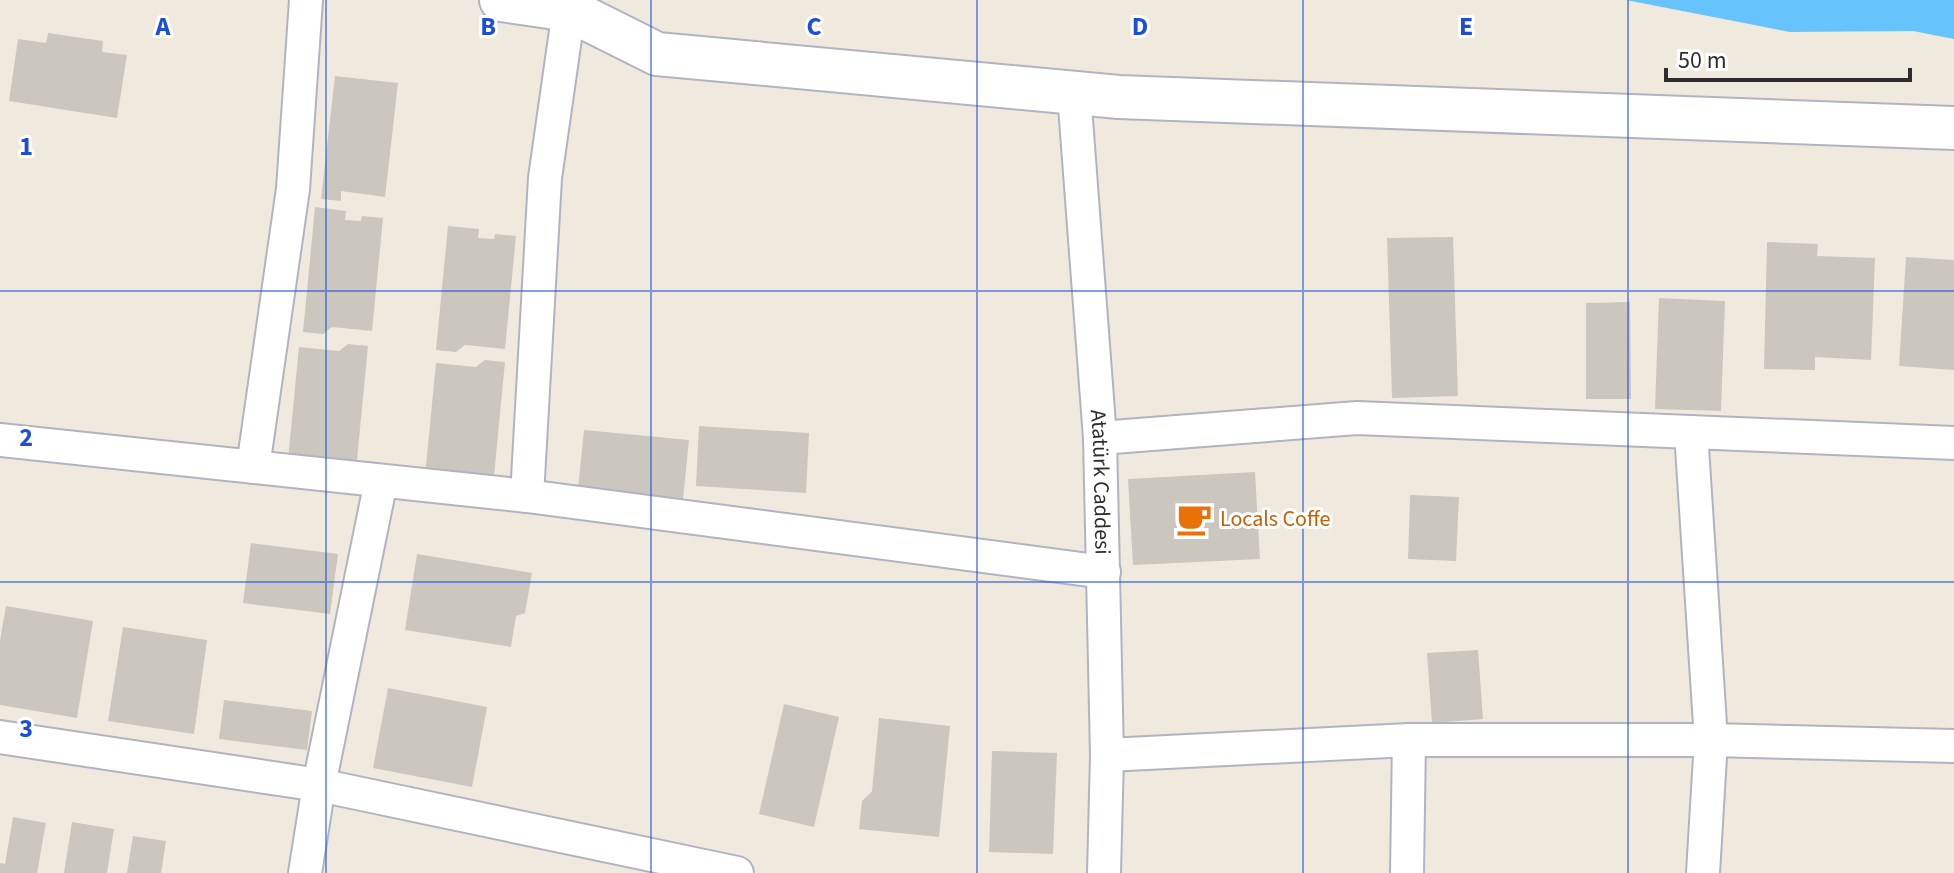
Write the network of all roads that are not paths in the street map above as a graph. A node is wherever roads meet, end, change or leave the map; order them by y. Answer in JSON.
{"nodes":[{"id":1,"x":306,"y":0,"type":"edge"},
{"id":2,"x":501,"y":0,"type":"edge"},
{"id":3,"x":569,"y":10,"type":"junction"},
{"id":4,"x":1074,"y":93,"type":"junction"},
{"id":5,"x":1954,"y":128,"type":"edge"},
{"id":6,"x":1691,"y":432,"type":"junction"},
{"id":7,"x":1100,"y":438,"type":"junction"},
{"id":8,"x":0,"y":440,"type":"edge"},
{"id":9,"x":1954,"y":443,"type":"edge"},
{"id":10,"x":253,"y":467,"type":"junction"},
{"id":11,"x":381,"y":481,"type":"junction"},
{"id":12,"x":527,"y":496,"type":"junction"},
{"id":13,"x":1104,"y":572,"type":"junction"},
{"id":14,"x":0,"y":737,"type":"edge"},
{"id":15,"x":1409,"y":740,"type":"junction"},
{"id":16,"x":1711,"y":740,"type":"junction"},
{"id":17,"x":1954,"y":746,"type":"edge"},
{"id":18,"x":1107,"y":755,"type":"junction"},
{"id":19,"x":319,"y":785,"type":"junction"},
{"id":20,"x":305,"y":873,"type":"edge"},
{"id":21,"x":737,"y":873,"type":"edge"},
{"id":22,"x":1104,"y":873,"type":"edge"},
{"id":23,"x":1407,"y":873,"type":"edge"},
{"id":24,"x":1703,"y":873,"type":"edge"}],
"edges":[{"from":1,"to":10,"type":"street"},
{"from":2,"to":3,"type":"street"},
{"from":3,"to":4,"type":"street"},
{"from":3,"to":12,"type":"street"},
{"from":4,"to":5,"type":"street"},
{"from":4,"to":7,"type":"street","name":"Atatürk Caddesi"},
{"from":6,"to":7,"type":"street"},
{"from":6,"to":9,"type":"street"},
{"from":6,"to":16,"type":"street"},
{"from":7,"to":13,"type":"street","name":"Atatürk Caddesi"},
{"from":8,"to":10,"type":"street"},
{"from":10,"to":11,"type":"street"},
{"from":11,"to":12,"type":"street"},
{"from":11,"to":19,"type":"street"},
{"from":12,"to":13,"type":"street"},
{"from":13,"to":18,"type":"street","name":"Atatürk Caddesi"},
{"from":14,"to":19,"type":"street"},
{"from":15,"to":16,"type":"street"},
{"from":15,"to":18,"type":"street"},
{"from":15,"to":23,"type":"street"},
{"from":16,"to":17,"type":"street"},
{"from":16,"to":24,"type":"street"},
{"from":18,"to":22,"type":"street","name":"Atatürk Caddesi"},
{"from":19,"to":20,"type":"street"},
{"from":19,"to":21,"type":"street"}]}
